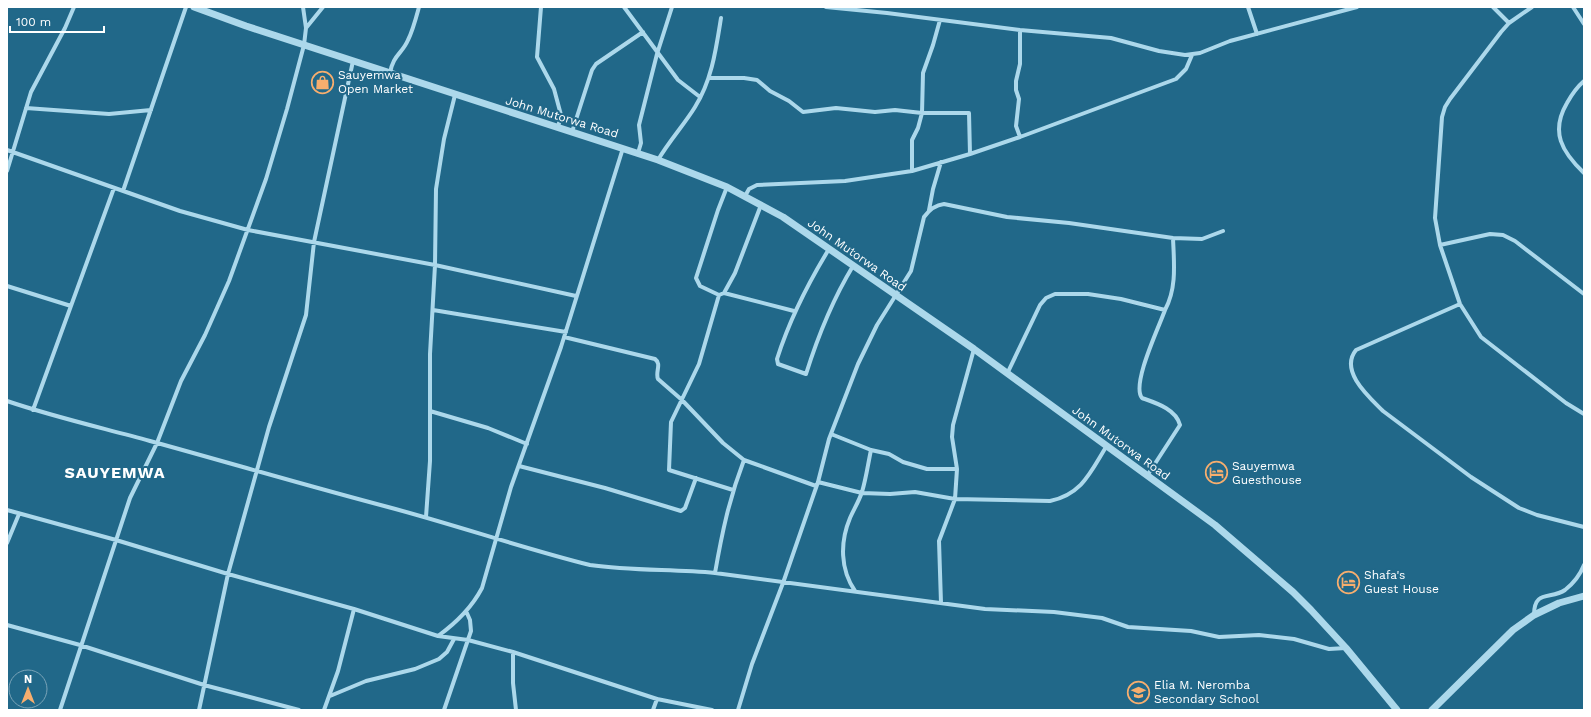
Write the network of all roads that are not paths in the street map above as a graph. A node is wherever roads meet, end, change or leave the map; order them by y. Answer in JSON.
{"nodes":[{"id":1,"x":74,"y":7,"type":"edge"},
{"id":2,"x":186,"y":7,"type":"edge"},
{"id":3,"x":194,"y":7,"type":"edge"},
{"id":4,"x":303,"y":7,"type":"edge"},
{"id":5,"x":323,"y":7,"type":"edge"},
{"id":6,"x":419,"y":7,"type":"edge"},
{"id":7,"x":541,"y":7,"type":"edge"},
{"id":8,"x":624,"y":7,"type":"edge"},
{"id":9,"x":672,"y":7,"type":"edge"},
{"id":10,"x":826,"y":7,"type":"edge"},
{"id":11,"x":1248,"y":7,"type":"edge"},
{"id":12,"x":1357,"y":7,"type":"edge"},
{"id":13,"x":1493,"y":7,"type":"edge"},
{"id":14,"x":1532,"y":7,"type":"edge"},
{"id":15,"x":1572,"y":7,"type":"edge"},
{"id":16,"x":721,"y":18,"type":"dead end"},
{"id":17,"x":940,"y":20,"type":"junction"},
{"id":18,"x":1510,"y":23,"type":"junction"},
{"id":19,"x":1584,"y":24,"type":"edge"},
{"id":20,"x":306,"y":28,"type":"junction"},
{"id":21,"x":1020,"y":30,"type":"junction"},
{"id":22,"x":643,"y":32,"type":"junction"},
{"id":23,"x":1257,"y":34,"type":"junction"},
{"id":24,"x":304,"y":45,"type":"junction"},
{"id":25,"x":657,"y":54,"type":"junction"},
{"id":26,"x":1192,"y":55,"type":"junction"},
{"id":27,"x":353,"y":61,"type":"junction"},
{"id":28,"x":390,"y":73,"type":"junction"},
{"id":29,"x":709,"y":78,"type":"junction"},
{"id":30,"x":1584,"y":81,"type":"edge"},
{"id":31,"x":455,"y":95,"type":"junction"},
{"id":32,"x":700,"y":97,"type":"junction"},
{"id":33,"x":26,"y":108,"type":"junction"},
{"id":34,"x":151,"y":110,"type":"junction"},
{"id":35,"x":922,"y":113,"type":"junction"},
{"id":36,"x":558,"y":128,"type":"junction"},
{"id":37,"x":572,"y":132,"type":"junction"},
{"id":38,"x":1020,"y":137,"type":"junction"},
{"id":39,"x":624,"y":148,"type":"junction"},
{"id":40,"x":7,"y":150,"type":"edge"},
{"id":41,"x":12,"y":151,"type":"junction"},
{"id":42,"x":638,"y":153,"type":"junction"},
{"id":43,"x":970,"y":154,"type":"junction"},
{"id":44,"x":658,"y":160,"type":"junction"},
{"id":45,"x":942,"y":162,"type":"junction"},
{"id":46,"x":7,"y":171,"type":"edge"},
{"id":47,"x":912,"y":171,"type":"junction"},
{"id":48,"x":1584,"y":173,"type":"edge"},
{"id":49,"x":728,"y":187,"type":"junction"},
{"id":50,"x":114,"y":188,"type":"junction"},
{"id":51,"x":123,"y":191,"type":"junction"},
{"id":52,"x":745,"y":196,"type":"junction"},
{"id":53,"x":762,"y":205,"type":"junction"},
{"id":54,"x":929,"y":210,"type":"junction"},
{"id":55,"x":248,"y":230,"type":"junction"},
{"id":56,"x":1223,"y":231,"type":"dead end"},
{"id":57,"x":1173,"y":238,"type":"junction"},
{"id":58,"x":314,"y":242,"type":"junction"},
{"id":59,"x":1440,"y":245,"type":"junction"},
{"id":60,"x":829,"y":249,"type":"junction"},
{"id":61,"x":435,"y":265,"type":"junction"},
{"id":62,"x":853,"y":266,"type":"junction"},
{"id":63,"x":7,"y":286,"type":"edge"},
{"id":64,"x":724,"y":292,"type":"junction"},
{"id":65,"x":1584,"y":294,"type":"edge"},
{"id":66,"x":719,"y":295,"type":"junction"},
{"id":67,"x":896,"y":295,"type":"junction"},
{"id":68,"x":576,"y":296,"type":"junction"},
{"id":69,"x":1460,"y":304,"type":"junction"},
{"id":70,"x":71,"y":306,"type":"junction"},
{"id":71,"x":432,"y":310,"type":"junction"},
{"id":72,"x":1165,"y":310,"type":"junction"},
{"id":73,"x":794,"y":311,"type":"junction"},
{"id":74,"x":565,"y":334,"type":"junction"},
{"id":75,"x":974,"y":349,"type":"junction"},
{"id":76,"x":1007,"y":374,"type":"junction"},
{"id":77,"x":682,"y":400,"type":"junction"},
{"id":78,"x":7,"y":401,"type":"edge"},
{"id":79,"x":33,"y":410,"type":"junction"},
{"id":80,"x":430,"y":410,"type":"junction"},
{"id":81,"x":1584,"y":414,"type":"edge"},
{"id":82,"x":831,"y":434,"type":"junction"},
{"id":83,"x":157,"y":443,"type":"junction"},
{"id":84,"x":527,"y":444,"type":"junction"},
{"id":85,"x":1106,"y":447,"type":"junction"},
{"id":86,"x":871,"y":450,"type":"junction"},
{"id":87,"x":744,"y":460,"type":"junction"},
{"id":88,"x":519,"y":466,"type":"junction"},
{"id":89,"x":957,"y":469,"type":"junction"},
{"id":90,"x":257,"y":472,"type":"junction"},
{"id":91,"x":1147,"y":476,"type":"junction"},
{"id":92,"x":696,"y":478,"type":"junction"},
{"id":93,"x":817,"y":484,"type":"junction"},
{"id":94,"x":733,"y":490,"type":"junction"},
{"id":95,"x":862,"y":493,"type":"junction"},
{"id":96,"x":955,"y":499,"type":"junction"},
{"id":97,"x":7,"y":510,"type":"edge"},
{"id":98,"x":19,"y":514,"type":"junction"},
{"id":99,"x":426,"y":517,"type":"junction"},
{"id":100,"x":1584,"y":527,"type":"edge"},
{"id":101,"x":116,"y":540,"type":"junction"},
{"id":102,"x":496,"y":540,"type":"junction"},
{"id":103,"x":7,"y":543,"type":"edge"},
{"id":104,"x":1584,"y":565,"type":"edge"},
{"id":105,"x":715,"y":573,"type":"junction"},
{"id":106,"x":228,"y":574,"type":"junction"},
{"id":107,"x":783,"y":583,"type":"junction"},
{"id":108,"x":855,"y":591,"type":"junction"},
{"id":109,"x":1584,"y":596,"type":"edge"},
{"id":110,"x":941,"y":603,"type":"junction"},
{"id":111,"x":354,"y":609,"type":"junction"},
{"id":112,"x":466,"y":611,"type":"junction"},
{"id":113,"x":1534,"y":615,"type":"junction"},
{"id":114,"x":7,"y":625,"type":"edge"},
{"id":115,"x":438,"y":636,"type":"junction"},
{"id":116,"x":454,"y":639,"type":"junction"},
{"id":117,"x":468,"y":640,"type":"junction"},
{"id":118,"x":80,"y":645,"type":"junction"},
{"id":119,"x":1346,"y":648,"type":"junction"},
{"id":120,"x":513,"y":652,"type":"junction"},
{"id":121,"x":204,"y":685,"type":"junction"},
{"id":122,"x":330,"y":696,"type":"junction"},
{"id":123,"x":658,"y":699,"type":"junction"},
{"id":124,"x":60,"y":710,"type":"edge"},
{"id":125,"x":200,"y":710,"type":"edge"},
{"id":126,"x":299,"y":710,"type":"edge"},
{"id":127,"x":324,"y":710,"type":"edge"},
{"id":128,"x":444,"y":710,"type":"edge"},
{"id":129,"x":516,"y":710,"type":"edge"},
{"id":130,"x":653,"y":710,"type":"edge"},
{"id":131,"x":712,"y":710,"type":"edge"},
{"id":132,"x":738,"y":710,"type":"edge"},
{"id":133,"x":1397,"y":710,"type":"edge"},
{"id":134,"x":1432,"y":710,"type":"edge"}],
"edges":[{"from":1,"to":33,"type":"street"},
{"from":2,"to":34,"type":"street"},
{"from":3,"to":24,"type":"street","name":"John Mutorwa Road"},
{"from":4,"to":20,"type":"street"},
{"from":5,"to":20,"type":"street"},
{"from":6,"to":28,"type":"street"},
{"from":7,"to":36,"type":"street"},
{"from":8,"to":22,"type":"street"},
{"from":9,"to":25,"type":"street"},
{"from":10,"to":17,"type":"street"},
{"from":11,"to":23,"type":"street"},
{"from":12,"to":23,"type":"street"},
{"from":13,"to":18,"type":"street"},
{"from":14,"to":18,"type":"street"},
{"from":15,"to":19,"type":"street"},
{"from":16,"to":29,"type":"street"},
{"from":17,"to":21,"type":"street"},
{"from":17,"to":35,"type":"street"},
{"from":18,"to":59,"type":"street"},
{"from":20,"to":24,"type":"street"},
{"from":21,"to":26,"type":"street"},
{"from":21,"to":38,"type":"street"},
{"from":22,"to":25,"type":"street"},
{"from":22,"to":37,"type":"street"},
{"from":23,"to":26,"type":"street"},
{"from":24,"to":27,"type":"street","name":"John Mutorwa Road"},
{"from":24,"to":55,"type":"street"},
{"from":25,"to":32,"type":"street"},
{"from":25,"to":42,"type":"street"},
{"from":26,"to":38,"type":"street"},
{"from":27,"to":28,"type":"street","name":"John Mutorwa Road"},
{"from":27,"to":58,"type":"street"},
{"from":28,"to":31,"type":"street","name":"John Mutorwa Road"},
{"from":29,"to":32,"type":"street"},
{"from":29,"to":35,"type":"street"},
{"from":30,"to":48,"type":"street"},
{"from":31,"to":36,"type":"street","name":"John Mutorwa Road"},
{"from":31,"to":61,"type":"street"},
{"from":32,"to":44,"type":"street"},
{"from":33,"to":34,"type":"street"},
{"from":33,"to":41,"type":"street"},
{"from":34,"to":51,"type":"street"},
{"from":35,"to":43,"type":"street"},
{"from":35,"to":47,"type":"street"},
{"from":36,"to":37,"type":"street","name":"John Mutorwa Road"},
{"from":37,"to":39,"type":"street","name":"John Mutorwa Road"},
{"from":38,"to":43,"type":"street"},
{"from":39,"to":42,"type":"street","name":"John Mutorwa Road"},
{"from":39,"to":68,"type":"street"},
{"from":40,"to":41,"type":"street"},
{"from":41,"to":46,"type":"street"},
{"from":41,"to":50,"type":"street"},
{"from":42,"to":44,"type":"street","name":"John Mutorwa Road"},
{"from":43,"to":45,"type":"street"},
{"from":44,"to":49,"type":"street","name":"John Mutorwa Road"},
{"from":45,"to":47,"type":"street"},
{"from":45,"to":54,"type":"street"},
{"from":47,"to":52,"type":"street"},
{"from":49,"to":52,"type":"street","name":"John Mutorwa Road"},
{"from":49,"to":66,"type":"street"},
{"from":50,"to":51,"type":"street"},
{"from":50,"to":70,"type":"street"},
{"from":51,"to":55,"type":"street"},
{"from":52,"to":53,"type":"street","name":"John Mutorwa Road"},
{"from":53,"to":60,"type":"street","name":"John Mutorwa Road"},
{"from":53,"to":64,"type":"street"},
{"from":54,"to":57,"type":"street"},
{"from":54,"to":67,"type":"street"},
{"from":55,"to":58,"type":"street"},
{"from":55,"to":83,"type":"street"},
{"from":56,"to":57,"type":"street"},
{"from":57,"to":72,"type":"street"},
{"from":58,"to":61,"type":"street"},
{"from":58,"to":90,"type":"street"},
{"from":59,"to":65,"type":"street"},
{"from":59,"to":69,"type":"street"},
{"from":60,"to":62,"type":"street","name":"John Mutorwa Road"},
{"from":60,"to":73,"type":"street"},
{"from":61,"to":68,"type":"street"},
{"from":61,"to":71,"type":"street"},
{"from":62,"to":67,"type":"street","name":"John Mutorwa Road"},
{"from":62,"to":73,"type":"street"},
{"from":63,"to":70,"type":"street"},
{"from":64,"to":66,"type":"street"},
{"from":64,"to":73,"type":"street"},
{"from":66,"to":77,"type":"street"},
{"from":67,"to":75,"type":"street","name":"John Mutorwa Road"},
{"from":67,"to":82,"type":"street"},
{"from":68,"to":74,"type":"street"},
{"from":69,"to":81,"type":"street"},
{"from":69,"to":100,"type":"street"},
{"from":70,"to":79,"type":"street"},
{"from":71,"to":74,"type":"street"},
{"from":71,"to":80,"type":"street"},
{"from":72,"to":76,"type":"street"},
{"from":72,"to":91,"type":"street"},
{"from":74,"to":77,"type":"street"},
{"from":74,"to":84,"type":"street"},
{"from":75,"to":76,"type":"street","name":"John Mutorwa Road"},
{"from":75,"to":89,"type":"street"},
{"from":76,"to":85,"type":"street","name":"John Mutorwa Road"},
{"from":77,"to":87,"type":"street"},
{"from":77,"to":92,"type":"street"},
{"from":78,"to":79,"type":"street"},
{"from":79,"to":83,"type":"street"},
{"from":80,"to":84,"type":"street"},
{"from":80,"to":99,"type":"street"},
{"from":82,"to":86,"type":"street"},
{"from":82,"to":93,"type":"street"},
{"from":83,"to":90,"type":"street"},
{"from":83,"to":101,"type":"street"},
{"from":84,"to":88,"type":"street"},
{"from":85,"to":91,"type":"street","name":"John Mutorwa Road"},
{"from":85,"to":96,"type":"street"},
{"from":86,"to":89,"type":"street"},
{"from":86,"to":95,"type":"street"},
{"from":87,"to":93,"type":"street"},
{"from":87,"to":94,"type":"street"},
{"from":88,"to":92,"type":"street"},
{"from":88,"to":102,"type":"street"},
{"from":89,"to":96,"type":"street"},
{"from":90,"to":99,"type":"street"},
{"from":90,"to":106,"type":"street"},
{"from":91,"to":119,"type":"street","name":"John Mutorwa Road"},
{"from":92,"to":94,"type":"street"},
{"from":93,"to":95,"type":"street"},
{"from":93,"to":107,"type":"street"},
{"from":94,"to":105,"type":"street"},
{"from":95,"to":96,"type":"street"},
{"from":95,"to":108,"type":"street"},
{"from":96,"to":110,"type":"street"},
{"from":97,"to":98,"type":"street"},
{"from":98,"to":101,"type":"street"},
{"from":98,"to":103,"type":"street"},
{"from":99,"to":102,"type":"street"},
{"from":101,"to":106,"type":"street"},
{"from":101,"to":118,"type":"street"},
{"from":102,"to":105,"type":"street"},
{"from":102,"to":112,"type":"street"},
{"from":104,"to":113,"type":"street"},
{"from":105,"to":107,"type":"street"},
{"from":106,"to":111,"type":"street"},
{"from":106,"to":121,"type":"street"},
{"from":107,"to":108,"type":"street"},
{"from":107,"to":132,"type":"street"},
{"from":108,"to":110,"type":"street"},
{"from":109,"to":113,"type":"street"},
{"from":110,"to":119,"type":"street"},
{"from":111,"to":115,"type":"street"},
{"from":111,"to":122,"type":"street"},
{"from":112,"to":115,"type":"street"},
{"from":112,"to":117,"type":"street"},
{"from":113,"to":134,"type":"street"},
{"from":114,"to":118,"type":"street"},
{"from":115,"to":116,"type":"street"},
{"from":116,"to":117,"type":"street"},
{"from":116,"to":122,"type":"street"},
{"from":117,"to":120,"type":"street"},
{"from":117,"to":128,"type":"street"},
{"from":118,"to":121,"type":"street"},
{"from":118,"to":124,"type":"street"},
{"from":119,"to":133,"type":"street","name":"John Mutorwa Road"},
{"from":120,"to":123,"type":"street"},
{"from":120,"to":129,"type":"street"},
{"from":121,"to":125,"type":"street"},
{"from":121,"to":126,"type":"street"},
{"from":122,"to":127,"type":"street"},
{"from":123,"to":130,"type":"street"},
{"from":123,"to":131,"type":"street"}]}
